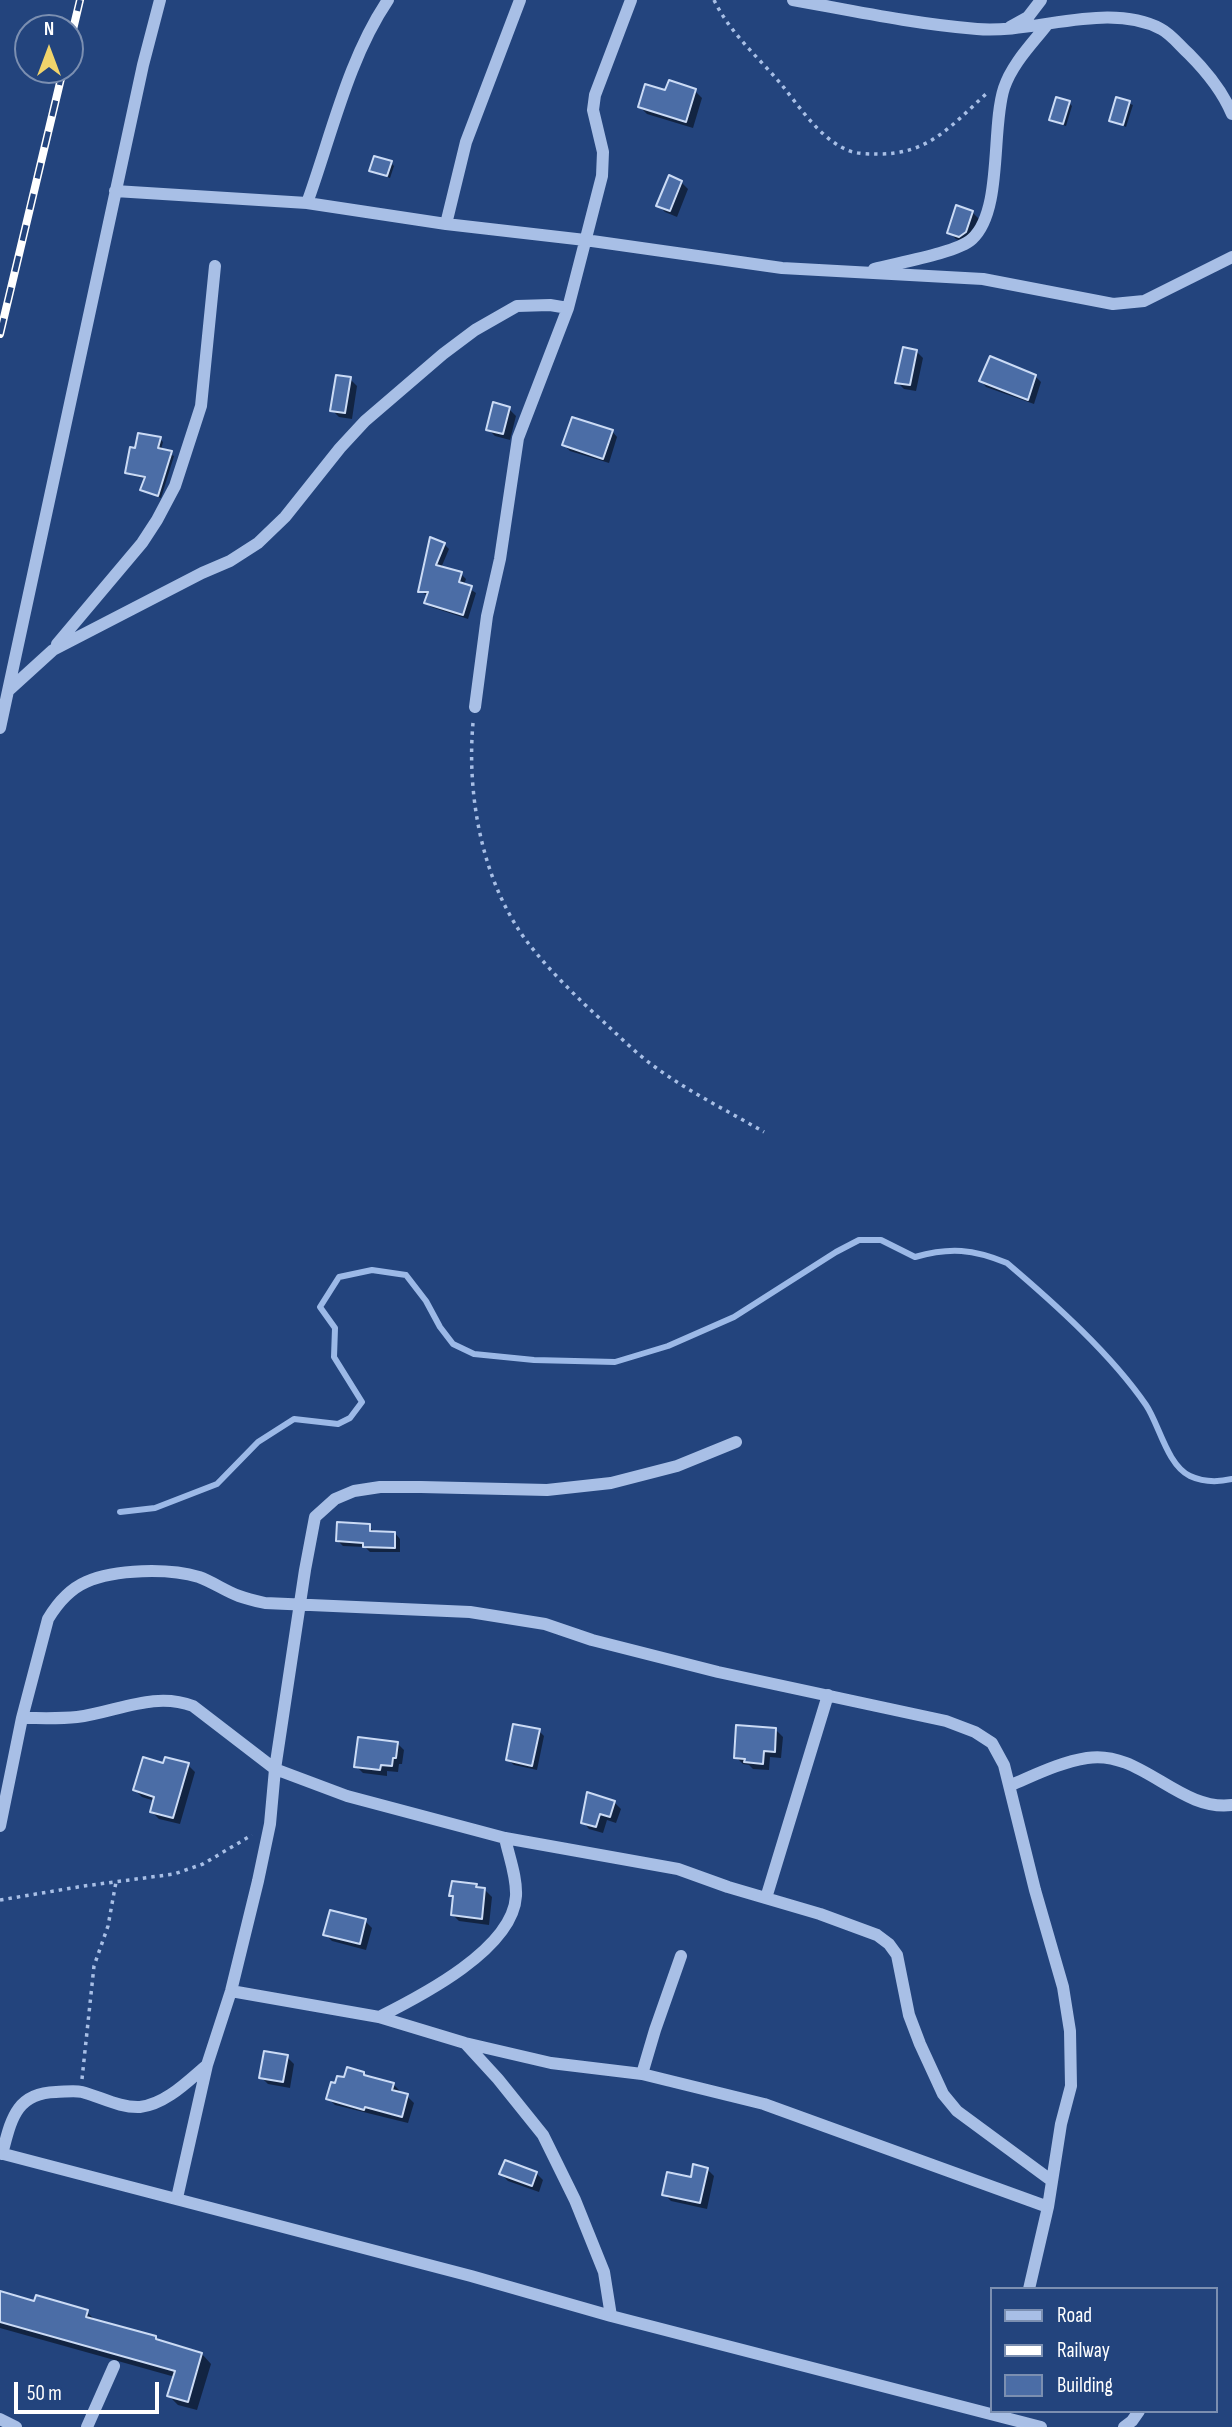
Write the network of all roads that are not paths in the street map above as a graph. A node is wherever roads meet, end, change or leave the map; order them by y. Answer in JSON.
{"nodes":[{"id":1,"x":160,"y":0,"type":"edge"},
{"id":2,"x":388,"y":0,"type":"edge"},
{"id":3,"x":520,"y":0,"type":"edge"},
{"id":4,"x":631,"y":0,"type":"edge"},
{"id":5,"x":793,"y":0,"type":"edge"},
{"id":6,"x":1041,"y":0,"type":"edge"},
{"id":7,"x":1046,"y":26,"type":"junction"},
{"id":8,"x":1007,"y":29,"type":"junction"},
{"id":9,"x":1232,"y":114,"type":"edge"},
{"id":10,"x":115,"y":191,"type":"junction"},
{"id":11,"x":307,"y":203,"type":"junction"},
{"id":12,"x":446,"y":224,"type":"junction"},
{"id":13,"x":585,"y":240,"type":"junction"},
{"id":14,"x":1232,"y":257,"type":"edge"},
{"id":15,"x":215,"y":266,"type":"dead end"},
{"id":16,"x":860,"y":272,"type":"junction"},
{"id":17,"x":568,"y":308,"type":"junction"},
{"id":18,"x":53,"y":650,"type":"junction"},
{"id":19,"x":9,"y":690,"type":"junction"},
{"id":20,"x":475,"y":706,"type":"road end"},
{"id":21,"x":0,"y":728,"type":"edge"},
{"id":22,"x":736,"y":1442,"type":"dead end"},
{"id":23,"x":300,"y":1604,"type":"junction"},
{"id":24,"x":828,"y":1695,"type":"junction"},
{"id":25,"x":22,"y":1718,"type":"junction"},
{"id":26,"x":275,"y":1769,"type":"junction"},
{"id":27,"x":1010,"y":1785,"type":"junction"},
{"id":28,"x":1232,"y":1805,"type":"edge"},
{"id":29,"x":0,"y":1826,"type":"edge"},
{"id":30,"x":505,"y":1838,"type":"junction"},
{"id":31,"x":766,"y":1898,"type":"junction"},
{"id":32,"x":681,"y":1956,"type":"dead end"},
{"id":33,"x":230,"y":1991,"type":"junction"},
{"id":34,"x":379,"y":2017,"type":"junction"},
{"id":35,"x":465,"y":2043,"type":"junction"},
{"id":36,"x":207,"y":2065,"type":"junction"},
{"id":37,"x":642,"y":2074,"type":"junction"},
{"id":38,"x":1,"y":2154,"type":"edge"},
{"id":39,"x":1052,"y":2181,"type":"junction"},
{"id":40,"x":177,"y":2199,"type":"junction"},
{"id":41,"x":1048,"y":2207,"type":"junction"},
{"id":42,"x":1029,"y":2287,"type":"edge"},
{"id":43,"x":611,"y":2316,"type":"junction"},
{"id":44,"x":114,"y":2366,"type":"dead end"},
{"id":45,"x":990,"y":2411,"type":"edge"},
{"id":46,"x":1137,"y":2413,"type":"edge"},
{"id":47,"x":1002,"y":2414,"type":"edge"},
{"id":48,"x":0,"y":2419,"type":"edge"},
{"id":49,"x":16,"y":2427,"type":"edge"},
{"id":50,"x":87,"y":2427,"type":"edge"},
{"id":51,"x":1041,"y":2427,"type":"edge"},
{"id":52,"x":1124,"y":2427,"type":"edge"}],
"edges":[{"from":1,"to":10,"type":"street"},
{"from":2,"to":11,"type":"street"},
{"from":3,"to":12,"type":"street"},
{"from":4,"to":13,"type":"street"},
{"from":5,"to":8,"type":"street"},
{"from":6,"to":8,"type":"street"},
{"from":7,"to":8,"type":"street"},
{"from":7,"to":9,"type":"street"},
{"from":7,"to":16,"type":"street"},
{"from":10,"to":11,"type":"street"},
{"from":10,"to":19,"type":"street"},
{"from":11,"to":12,"type":"street"},
{"from":12,"to":13,"type":"street"},
{"from":13,"to":16,"type":"street"},
{"from":13,"to":17,"type":"street"},
{"from":14,"to":16,"type":"street"},
{"from":15,"to":18,"type":"street"},
{"from":17,"to":18,"type":"street"},
{"from":17,"to":20,"type":"street"},
{"from":18,"to":19,"type":"street"},
{"from":19,"to":21,"type":"street"},
{"from":22,"to":23,"type":"street"},
{"from":23,"to":24,"type":"street"},
{"from":23,"to":25,"type":"street"},
{"from":23,"to":26,"type":"street"},
{"from":24,"to":27,"type":"street"},
{"from":24,"to":31,"type":"street"},
{"from":25,"to":26,"type":"street"},
{"from":25,"to":29,"type":"street"},
{"from":26,"to":30,"type":"street"},
{"from":26,"to":33,"type":"street"},
{"from":27,"to":28,"type":"street"},
{"from":27,"to":39,"type":"street"},
{"from":30,"to":31,"type":"street"},
{"from":30,"to":34,"type":"street"},
{"from":31,"to":39,"type":"street"},
{"from":32,"to":37,"type":"street"},
{"from":33,"to":34,"type":"street"},
{"from":33,"to":36,"type":"street"},
{"from":34,"to":35,"type":"street"},
{"from":35,"to":37,"type":"street"},
{"from":35,"to":43,"type":"street"},
{"from":36,"to":38,"type":"street"},
{"from":36,"to":40,"type":"street"},
{"from":37,"to":41,"type":"street"},
{"from":38,"to":40,"type":"street"},
{"from":39,"to":41,"type":"street"},
{"from":40,"to":43,"type":"street"},
{"from":41,"to":42,"type":"street"},
{"from":43,"to":45,"type":"street"},
{"from":44,"to":50,"type":"street"},
{"from":46,"to":52,"type":"street"},
{"from":47,"to":51,"type":"street"},
{"from":48,"to":49,"type":"street"}]}
